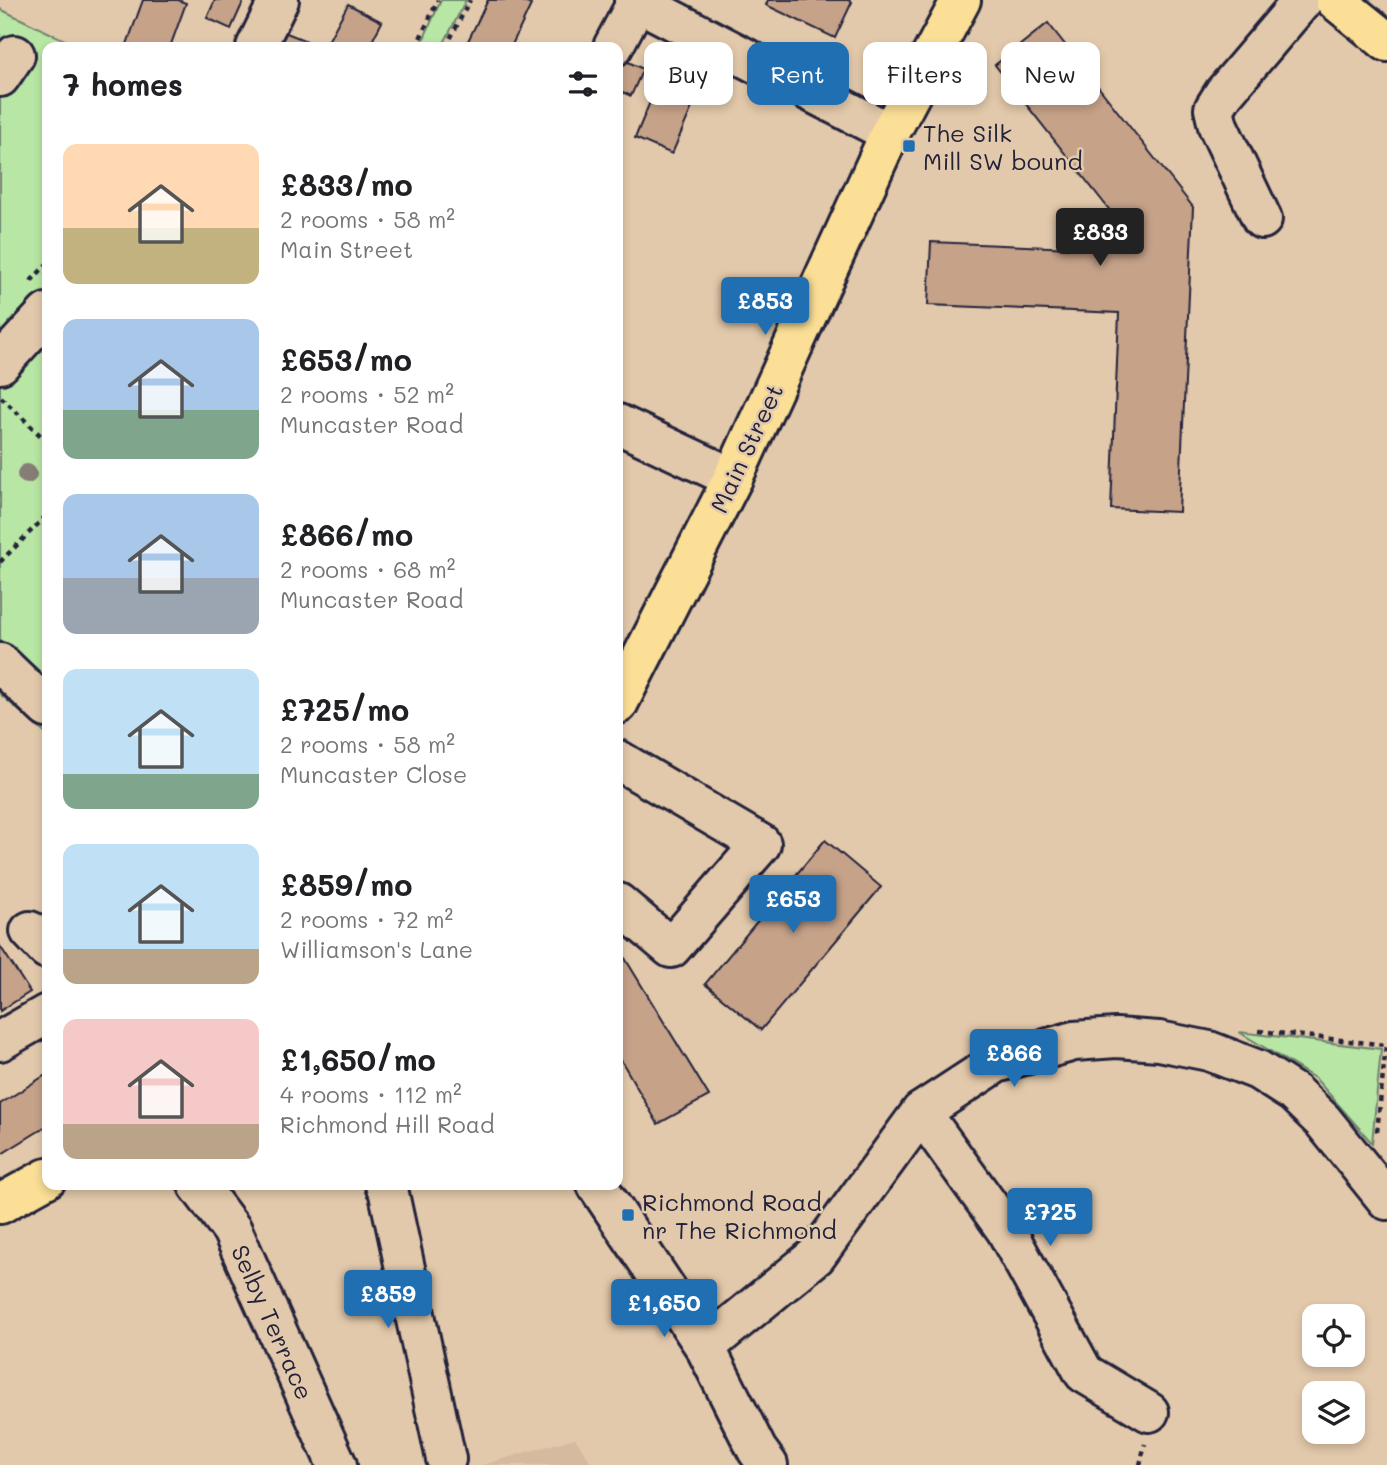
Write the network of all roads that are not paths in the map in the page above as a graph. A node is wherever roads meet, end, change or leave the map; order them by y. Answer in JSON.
{"nodes":[{"id":1,"x":279,"y":0,"type":"edge"},
{"id":2,"x":961,"y":0,"type":"edge"},
{"id":3,"x":1303,"y":0,"type":"edge"},
{"id":4,"x":1335,"y":0,"type":"edge"},
{"id":5,"x":635,"y":1,"type":"edge"},
{"id":6,"x":1387,"y":41,"type":"edge"},
{"id":7,"x":258,"y":42,"type":"edge"},
{"id":8,"x":615,"y":42,"type":"edge"},
{"id":9,"x":891,"y":133,"type":"junction"},
{"id":10,"x":1262,"y":219,"type":"dead end"},
{"id":11,"x":42,"y":318,"type":"edge"},
{"id":12,"x":0,"y":364,"type":"edge"},
{"id":13,"x":623,"y":426,"type":"edge"},
{"id":14,"x":733,"y":478,"type":"junction"},
{"id":15,"x":0,"y":663,"type":"edge"},
{"id":16,"x":623,"y":694,"type":"edge"},
{"id":17,"x":42,"y":703,"type":"edge"},
{"id":18,"x":623,"y":763,"type":"edge"},
{"id":19,"x":623,"y":908,"type":"edge"},
{"id":20,"x":42,"y":1017,"type":"edge"},
{"id":21,"x":0,"y":1041,"type":"edge"},
{"id":22,"x":921,"y":1112,"type":"junction"},
{"id":23,"x":42,"y":1181,"type":"edge"},
{"id":24,"x":202,"y":1190,"type":"edge"},
{"id":25,"x":390,"y":1190,"type":"edge"},
{"id":26,"x":600,"y":1190,"type":"edge"},
{"id":27,"x":1380,"y":1191,"type":"edge"},
{"id":28,"x":0,"y":1204,"type":"edge"},
{"id":29,"x":705,"y":1347,"type":"junction"},
{"id":30,"x":1149,"y":1412,"type":"dead end"},
{"id":31,"x":446,"y":1459,"type":"dead end"},
{"id":32,"x":337,"y":1465,"type":"edge"},
{"id":33,"x":768,"y":1465,"type":"edge"}],
"edges":[{"from":1,"to":7,"type":"street"},
{"from":2,"to":9,"type":"main road","name":"Main Street"},
{"from":3,"to":10,"type":"street"},
{"from":4,"to":6,"type":"main road"},
{"from":5,"to":8,"type":"street"},
{"from":5,"to":9,"type":"street"},
{"from":9,"to":14,"type":"main road","name":"Main Street"},
{"from":11,"to":12,"type":"street"},
{"from":13,"to":14,"type":"street"},
{"from":14,"to":16,"type":"main road","name":"Main Street"},
{"from":15,"to":17,"type":"street"},
{"from":18,"to":19,"type":"street"},
{"from":20,"to":21,"type":"street"},
{"from":22,"to":27,"type":"street"},
{"from":22,"to":29,"type":"street"},
{"from":22,"to":30,"type":"street"},
{"from":23,"to":28,"type":"main road"},
{"from":24,"to":32,"type":"street","name":"Selby Terrace"},
{"from":25,"to":31,"type":"street"},
{"from":26,"to":29,"type":"street"},
{"from":29,"to":33,"type":"street"}]}
